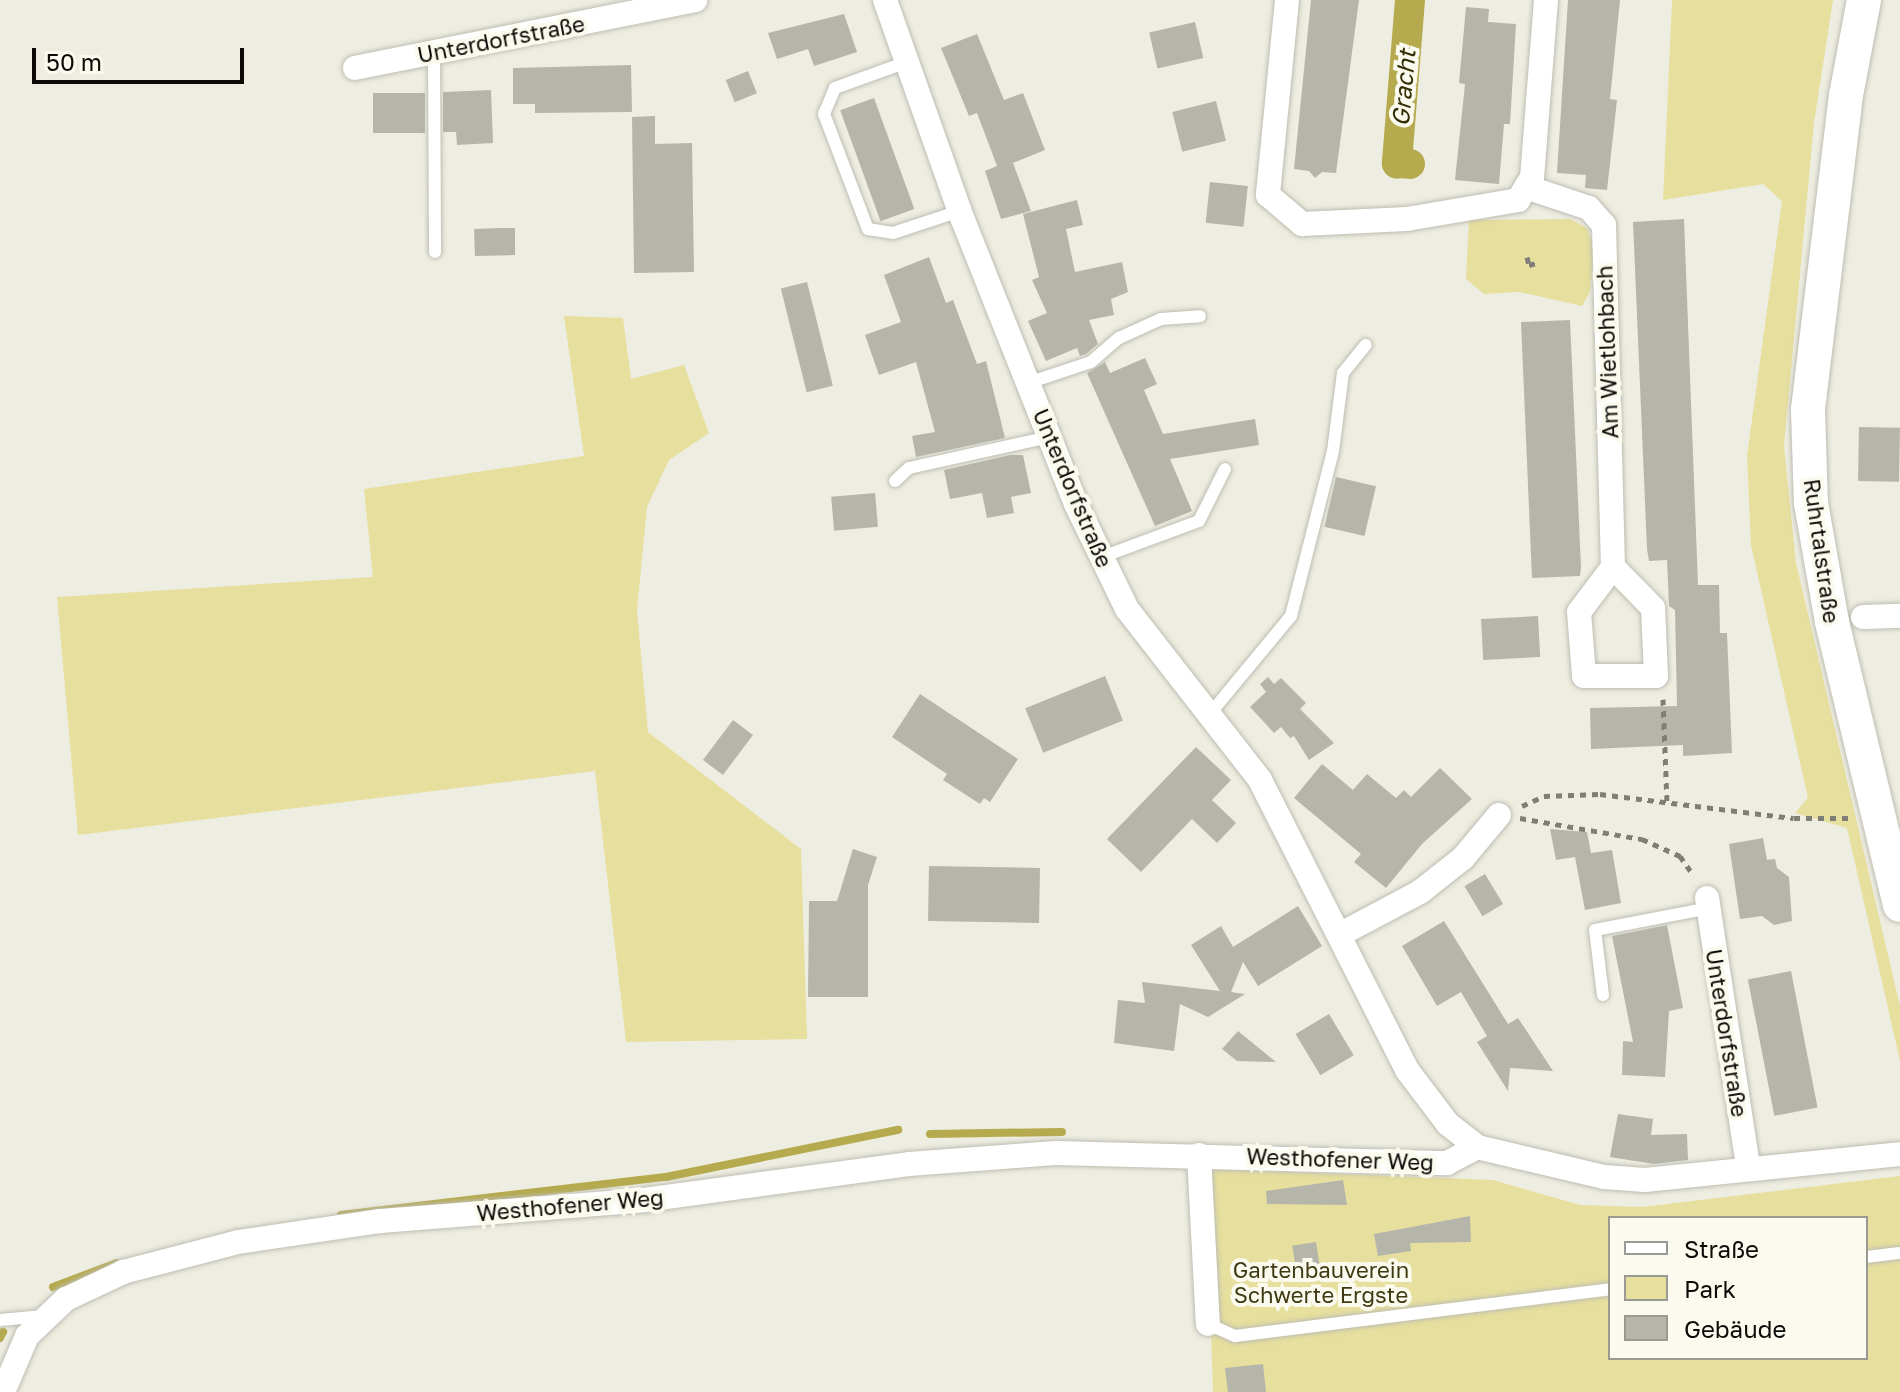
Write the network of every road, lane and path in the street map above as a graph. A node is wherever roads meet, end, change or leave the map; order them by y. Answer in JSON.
{"nodes":[{"id":1,"x":695,"y":0,"type":"edge"},
{"id":2,"x":885,"y":0,"type":"edge"},
{"id":3,"x":1287,"y":0,"type":"edge"},
{"id":4,"x":1546,"y":0,"type":"edge"},
{"id":5,"x":1864,"y":0,"type":"edge"},
{"id":6,"x":434,"y":52,"type":"junction"},
{"id":7,"x":907,"y":62,"type":"junction"},
{"id":8,"x":355,"y":68,"type":"dead end"},
{"id":9,"x":1526,"y":187,"type":"junction"},
{"id":10,"x":960,"y":211,"type":"junction"},
{"id":11,"x":435,"y":252,"type":"dead end"},
{"id":12,"x":1527,"y":257,"type":"dead end"},
{"id":13,"x":1536,"y":263,"type":"dead end"},
{"id":14,"x":1200,"y":316,"type":"dead end"},
{"id":15,"x":1366,"y":345,"type":"dead end"},
{"id":16,"x":1028,"y":383,"type":"junction"},
{"id":17,"x":1049,"y":437,"type":"junction"},
{"id":18,"x":1225,"y":469,"type":"dead end"},
{"id":19,"x":895,"y":481,"type":"dead end"},
{"id":20,"x":1102,"y":557,"type":"junction"},
{"id":21,"x":1613,"y":567,"type":"junction"},
{"id":22,"x":1900,"y":616,"type":"edge"},
{"id":23,"x":1863,"y":617,"type":"dead end"},
{"id":24,"x":1656,"y":676,"type":"junction"},
{"id":25,"x":1209,"y":715,"type":"junction"},
{"id":26,"x":1667,"y":801,"type":"junction"},
{"id":27,"x":1499,"y":815,"type":"junction"},
{"id":28,"x":1877,"y":817,"type":"junction"},
{"id":29,"x":1708,"y":903,"type":"junction"},
{"id":30,"x":1900,"y":905,"type":"edge"},
{"id":31,"x":1339,"y":935,"type":"junction"},
{"id":32,"x":1603,"y":995,"type":"dead end"},
{"id":33,"x":1477,"y":1147,"type":"junction"},
{"id":34,"x":1900,"y":1154,"type":"edge"},
{"id":35,"x":1199,"y":1155,"type":"junction"},
{"id":36,"x":1748,"y":1167,"type":"junction"},
{"id":37,"x":1900,"y":1253,"type":"edge"},
{"id":38,"x":1868,"y":1257,"type":"edge"},
{"id":39,"x":1608,"y":1289,"type":"edge"},
{"id":40,"x":44,"y":1316,"type":"junction"},
{"id":41,"x":0,"y":1320,"type":"edge"},
{"id":42,"x":1208,"y":1324,"type":"joint"},
{"id":43,"x":3,"y":1392,"type":"edge"}],
"edges":[{"from":1,"to":6,"type":"street","name":"Unterdorfstraße"},
{"from":2,"to":7,"type":"street","name":"Unterdorfstraße"},
{"from":3,"to":9,"type":"street"},
{"from":4,"to":9,"type":"street"},
{"from":5,"to":28,"type":"main road","name":"Ruhrtalstraße"},
{"from":6,"to":8,"type":"street","name":"Unterdorfstraße"},
{"from":6,"to":11,"type":"lane"},
{"from":7,"to":10,"type":"street","name":"Unterdorfstraße"},
{"from":7,"to":10,"type":"lane"},
{"from":9,"to":21,"type":"street","name":"Am Wietlohbach"},
{"from":10,"to":16,"type":"street","name":"Unterdorfstraße"},
{"from":12,"to":13,"type":"path"},
{"from":14,"to":16,"type":"lane"},
{"from":15,"to":25,"type":"lane"},
{"from":16,"to":17,"type":"street","name":"Unterdorfstraße"},
{"from":17,"to":19,"type":"lane"},
{"from":17,"to":20,"type":"street","name":"Unterdorfstraße"},
{"from":18,"to":20,"type":"lane"},
{"from":20,"to":25,"type":"street","name":"Unterdorfstraße"},
{"from":21,"to":24,"type":"street"},
{"from":21,"to":24,"type":"street"},
{"from":22,"to":23,"type":"street"},
{"from":24,"to":26,"type":"path"},
{"from":25,"to":31,"type":"street","name":"Unterdorfstraße"},
{"from":26,"to":27,"type":"path"},
{"from":26,"to":28,"type":"path"},
{"from":27,"to":29,"type":"path"},
{"from":27,"to":31,"type":"street"},
{"from":28,"to":30,"type":"main road","name":"Ruhrtalstraße"},
{"from":29,"to":32,"type":"lane"},
{"from":29,"to":36,"type":"street","name":"Unterdorfstraße"},
{"from":31,"to":33,"type":"street","name":"Unterdorfstraße"},
{"from":33,"to":35,"type":"street","name":"Westhofener Weg"},
{"from":33,"to":36,"type":"street","name":"Unterdorfstraße"},
{"from":34,"to":36,"type":"street","name":"Unterdorfstraße"},
{"from":35,"to":40,"type":"street","name":"Westhofener Weg"},
{"from":35,"to":42,"type":"street"},
{"from":37,"to":38,"type":"lane"},
{"from":39,"to":42,"type":"lane"},
{"from":40,"to":41,"type":"lane"},
{"from":40,"to":43,"type":"street","name":"Westhofener Weg"}]}
